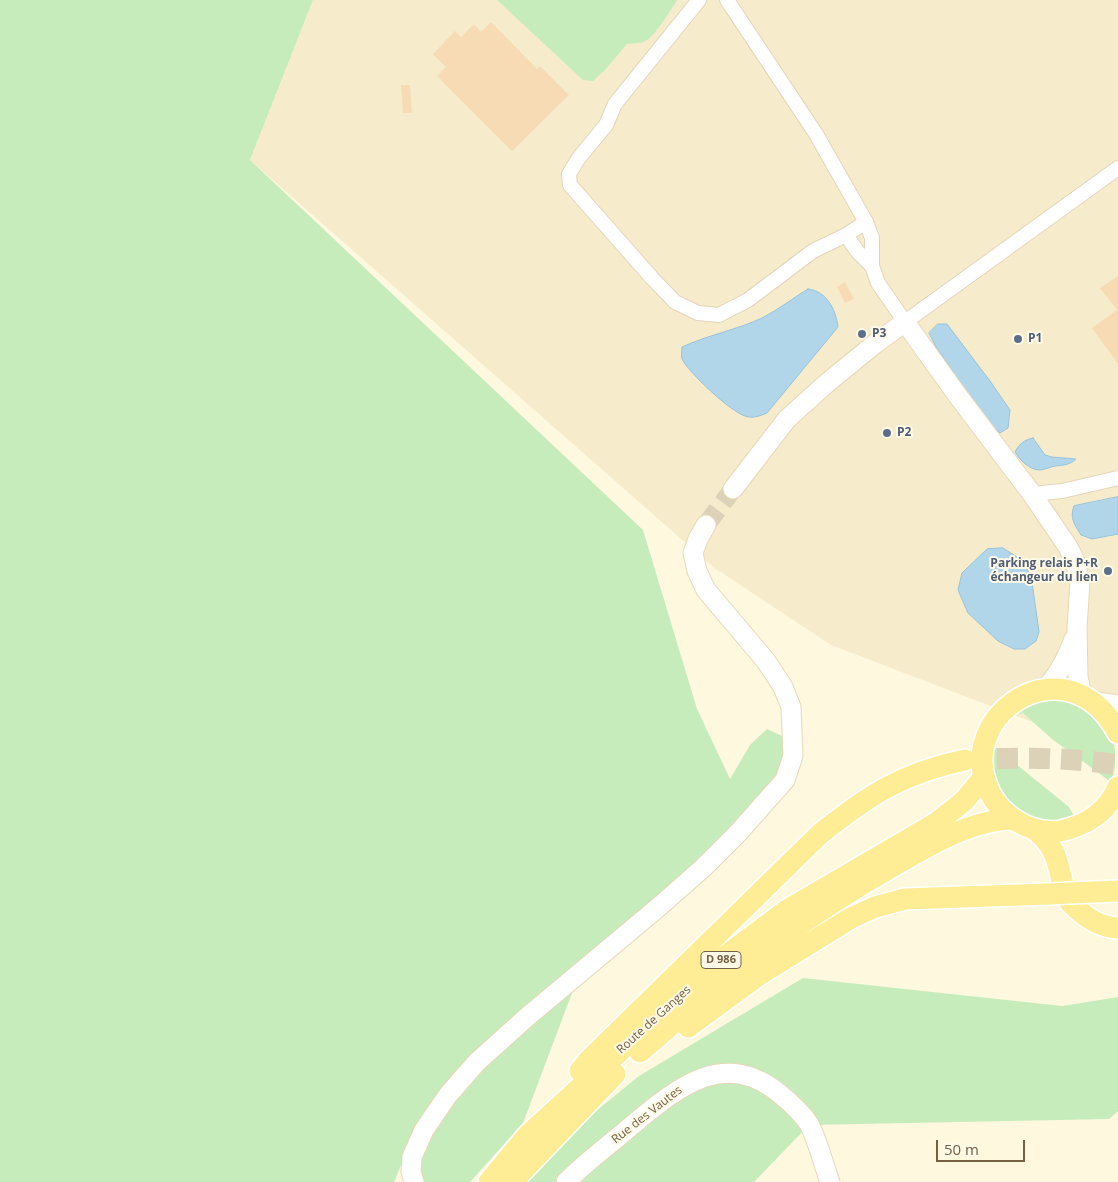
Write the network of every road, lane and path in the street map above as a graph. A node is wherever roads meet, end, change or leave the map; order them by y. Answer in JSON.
{"nodes":[{"id":1,"x":699,"y":0,"type":"edge"},
{"id":2,"x":727,"y":0,"type":"edge"},
{"id":3,"x":1118,"y":168,"type":"edge"},
{"id":4,"x":866,"y":222,"type":"junction"},
{"id":5,"x":846,"y":235,"type":"junction"},
{"id":6,"x":872,"y":266,"type":"junction"},
{"id":7,"x":905,"y":322,"type":"junction"},
{"id":8,"x":1118,"y":478,"type":"edge"},
{"id":9,"x":734,"y":489,"type":"tunnel mouth"},
{"id":10,"x":1032,"y":494,"type":"junction"},
{"id":11,"x":706,"y":525,"type":"tunnel mouth"},
{"id":12,"x":1078,"y":628,"type":"junction"},
{"id":13,"x":1044,"y":690,"type":"junction"},
{"id":14,"x":1087,"y":699,"type":"junction"},
{"id":15,"x":1118,"y":705,"type":"edge"},
{"id":16,"x":1118,"y":733,"type":"edge"},
{"id":17,"x":965,"y":760,"type":"tunnel mouth"},
{"id":18,"x":984,"y":777,"type":"junction"},
{"id":19,"x":1118,"y":787,"type":"edge"},
{"id":20,"x":1012,"y":819,"type":"junction"},
{"id":21,"x":1034,"y":829,"type":"junction"},
{"id":22,"x":1118,"y":891,"type":"edge"},
{"id":23,"x":1118,"y":928,"type":"edge"},
{"id":24,"x":614,"y":1075,"type":"junction"},
{"id":25,"x":528,"y":1135,"type":"junction"},
{"id":26,"x":413,"y":1182,"type":"edge"},
{"id":27,"x":489,"y":1182,"type":"edge"},
{"id":28,"x":512,"y":1182,"type":"edge"},
{"id":29,"x":566,"y":1182,"type":"edge"},
{"id":30,"x":830,"y":1182,"type":"edge"}],
"edges":[{"from":1,"to":5,"type":"street"},
{"from":2,"to":4,"type":"street"},
{"from":3,"to":7,"type":"street"},
{"from":4,"to":5,"type":"street"},
{"from":4,"to":6,"type":"street"},
{"from":5,"to":6,"type":"street"},
{"from":6,"to":7,"type":"street"},
{"from":7,"to":9,"type":"street"},
{"from":7,"to":10,"type":"street"},
{"from":8,"to":10,"type":"street"},
{"from":10,"to":12,"type":"street"},
{"from":11,"to":26,"type":"street"},
{"from":12,"to":13,"type":"street"},
{"from":12,"to":14,"type":"street"},
{"from":13,"to":14,"type":"main road"},
{"from":13,"to":18,"type":"main road"},
{"from":14,"to":15,"type":"street"},
{"from":14,"to":16,"type":"main road"},
{"from":17,"to":25,"type":"main road"},
{"from":18,"to":20,"type":"main road"},
{"from":18,"to":25,"type":"main road","name":"Route de Ganges","number":"D 986"},
{"from":19,"to":21,"type":"main road"},
{"from":20,"to":21,"type":"main road"},
{"from":20,"to":24,"type":"main road","name":"Route de Ganges","number":"D 986"},
{"from":21,"to":23,"type":"main road"},
{"from":22,"to":24,"type":"main road","bridge":true},
{"from":24,"to":28,"type":"main road","name":"Route de Ganges","number":"D 986"},
{"from":25,"to":27,"type":"main road","name":"Route de Ganges","number":"D 986"},
{"from":29,"to":30,"type":"street","name":"Rue des Vautes"}]}
